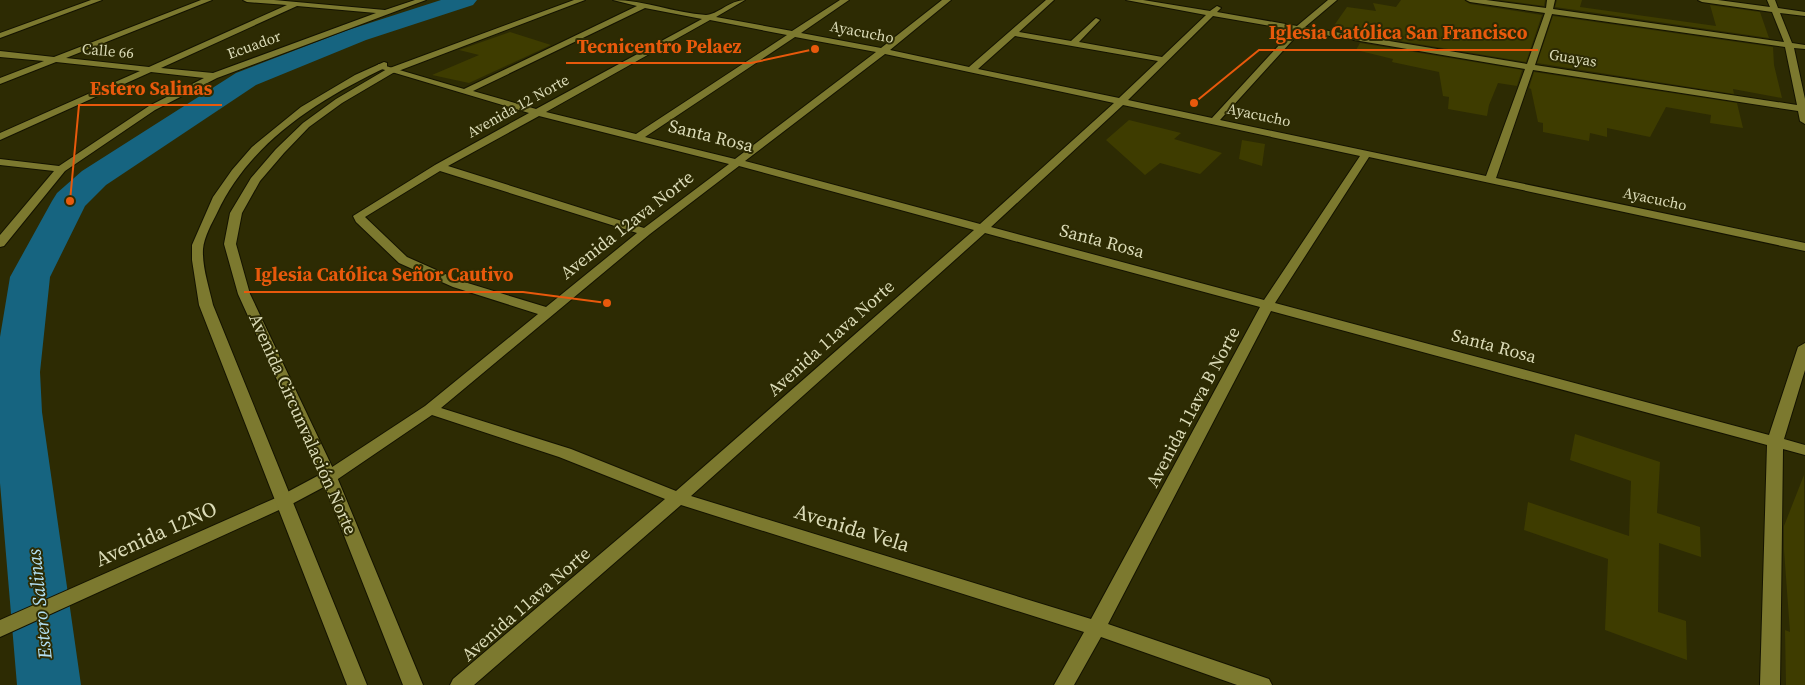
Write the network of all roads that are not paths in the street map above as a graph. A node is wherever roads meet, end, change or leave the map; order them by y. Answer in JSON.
{"nodes":[{"id":1,"x":98,"y":0,"type":"edge"},
{"id":2,"x":208,"y":0,"type":"edge"},
{"id":3,"x":246,"y":0,"type":"edge"},
{"id":4,"x":422,"y":0,"type":"edge"},
{"id":5,"x":561,"y":0,"type":"edge"},
{"id":6,"x":581,"y":0,"type":"edge"},
{"id":7,"x":617,"y":0,"type":"edge"},
{"id":8,"x":741,"y":0,"type":"edge"},
{"id":9,"x":846,"y":0,"type":"edge"},
{"id":10,"x":946,"y":0,"type":"edge"},
{"id":11,"x":1050,"y":0,"type":"edge"},
{"id":12,"x":1130,"y":0,"type":"edge"},
{"id":13,"x":1165,"y":0,"type":"edge"},
{"id":14,"x":1333,"y":0,"type":"edge"},
{"id":15,"x":1470,"y":0,"type":"edge"},
{"id":16,"x":1551,"y":0,"type":"edge"},
{"id":17,"x":1702,"y":0,"type":"edge"},
{"id":18,"x":1771,"y":0,"type":"edge"},
{"id":19,"x":296,"y":4,"type":"junction"},
{"id":20,"x":643,"y":6,"type":"junction"},
{"id":21,"x":1776,"y":10,"type":"junction"},
{"id":22,"x":1214,"y":11,"type":"junction"},
{"id":23,"x":1549,"y":11,"type":"junction"},
{"id":24,"x":386,"y":12,"type":"junction"},
{"id":25,"x":1805,"y":14,"type":"edge"},
{"id":26,"x":707,"y":19,"type":"junction"},
{"id":27,"x":1096,"y":20,"type":"dead end"},
{"id":28,"x":1303,"y":26,"type":"junction"},
{"id":29,"x":1014,"y":33,"type":"junction"},
{"id":30,"x":794,"y":35,"type":"junction"},
{"id":31,"x":0,"y":36,"type":"edge"},
{"id":32,"x":1074,"y":43,"type":"junction"},
{"id":33,"x":1789,"y":45,"type":"junction"},
{"id":34,"x":1805,"y":48,"type":"edge"},
{"id":35,"x":884,"y":51,"type":"junction"},
{"id":36,"x":0,"y":54,"type":"edge"},
{"id":37,"x":52,"y":60,"type":"junction"},
{"id":38,"x":1164,"y":60,"type":"junction"},
{"id":39,"x":1531,"y":64,"type":"junction"},
{"id":40,"x":153,"y":69,"type":"junction"},
{"id":41,"x":384,"y":69,"type":"junction"},
{"id":42,"x":971,"y":70,"type":"junction"},
{"id":43,"x":214,"y":76,"type":"junction"},
{"id":44,"x":0,"y":80,"type":"edge"},
{"id":45,"x":464,"y":92,"type":"junction"},
{"id":46,"x":1121,"y":102,"type":"junction"},
{"id":47,"x":1803,"y":107,"type":"edge"},
{"id":48,"x":539,"y":112,"type":"junction"},
{"id":49,"x":1214,"y":121,"type":"junction"},
{"id":50,"x":1805,"y":121,"type":"edge"},
{"id":51,"x":0,"y":137,"type":"edge"},
{"id":52,"x":638,"y":137,"type":"junction"},
{"id":53,"x":1367,"y":153,"type":"junction"},
{"id":54,"x":0,"y":162,"type":"edge"},
{"id":55,"x":738,"y":163,"type":"junction"},
{"id":56,"x":439,"y":168,"type":"junction"},
{"id":57,"x":61,"y":169,"type":"junction"},
{"id":58,"x":1490,"y":179,"type":"junction"},
{"id":59,"x":982,"y":229,"type":"junction"},
{"id":60,"x":646,"y":232,"type":"junction"},
{"id":61,"x":0,"y":243,"type":"edge"},
{"id":62,"x":1805,"y":247,"type":"edge"},
{"id":63,"x":1268,"y":304,"type":"junction"},
{"id":64,"x":547,"y":312,"type":"junction"},
{"id":65,"x":1805,"y":347,"type":"edge"},
{"id":66,"x":430,"y":409,"type":"junction"},
{"id":67,"x":1775,"y":442,"type":"junction"},
{"id":68,"x":1805,"y":450,"type":"edge"},
{"id":69,"x":329,"y":477,"type":"junction"},
{"id":70,"x":678,"y":498,"type":"junction"},
{"id":71,"x":284,"y":501,"type":"junction"},
{"id":72,"x":1096,"y":628,"type":"junction"},
{"id":73,"x":0,"y":630,"type":"edge"},
{"id":74,"x":357,"y":685,"type":"edge"},
{"id":75,"x":413,"y":685,"type":"edge"},
{"id":76,"x":460,"y":685,"type":"edge"},
{"id":77,"x":1064,"y":685,"type":"edge"},
{"id":78,"x":1262,"y":685,"type":"edge"},
{"id":79,"x":1770,"y":685,"type":"edge"}],
"edges":[{"from":1,"to":31,"type":"street"},
{"from":2,"to":37,"type":"street"},
{"from":3,"to":19,"type":"street"},
{"from":4,"to":24,"type":"street","name":"Ecuador"},
{"from":5,"to":41,"type":"street","name":"Avenida Circunvalación Norte"},
{"from":6,"to":41,"type":"street","name":"Avenida Circunvalación Norte"},
{"from":7,"to":20,"type":"street","name":"Ayacucho"},
{"from":8,"to":26,"type":"street","name":"Avenida 12 Norte"},
{"from":9,"to":30,"type":"street"},
{"from":10,"to":35,"type":"street","name":"Avenida 12ava Norte"},
{"from":11,"to":29,"type":"street"},
{"from":12,"to":22,"type":"street","name":"Guayas"},
{"from":13,"to":22,"type":"street","name":"Guayas"},
{"from":14,"to":28,"type":"street"},
{"from":15,"to":23,"type":"street"},
{"from":16,"to":23,"type":"street"},
{"from":17,"to":21,"type":"street"},
{"from":18,"to":21,"type":"street"},
{"from":19,"to":24,"type":"street"},
{"from":19,"to":40,"type":"street"},
{"from":20,"to":26,"type":"street","name":"Ayacucho"},
{"from":20,"to":45,"type":"street"},
{"from":21,"to":25,"type":"street"},
{"from":21,"to":33,"type":"street"},
{"from":22,"to":28,"type":"street","name":"Guayas"},
{"from":22,"to":38,"type":"street","name":"Avenida 11ava Norte"},
{"from":23,"to":33,"type":"street"},
{"from":23,"to":39,"type":"street"},
{"from":24,"to":43,"type":"street","name":"Ecuador"},
{"from":26,"to":30,"type":"street","name":"Ayacucho"},
{"from":26,"to":48,"type":"street","name":"Avenida 12 Norte"},
{"from":27,"to":32,"type":"street"},
{"from":28,"to":39,"type":"street","name":"Guayas"},
{"from":28,"to":49,"type":"street"},
{"from":29,"to":32,"type":"street"},
{"from":29,"to":42,"type":"street"},
{"from":30,"to":35,"type":"street","name":"Ayacucho"},
{"from":30,"to":52,"type":"street"},
{"from":32,"to":38,"type":"street"},
{"from":33,"to":34,"type":"street"},
{"from":33,"to":47,"type":"street"},
{"from":35,"to":42,"type":"street","name":"Ayacucho"},
{"from":35,"to":55,"type":"street","name":"Avenida 12ava Norte"},
{"from":36,"to":37,"type":"street","name":"Calle 66"},
{"from":37,"to":40,"type":"street","name":"Calle 66"},
{"from":37,"to":44,"type":"street"},
{"from":38,"to":46,"type":"street","name":"Avenida 11ava Norte"},
{"from":39,"to":47,"type":"street","name":"Guayas"},
{"from":39,"to":58,"type":"street"},
{"from":40,"to":43,"type":"street","name":"Calle 66"},
{"from":40,"to":51,"type":"street"},
{"from":41,"to":45,"type":"street","name":"Santa Rosa"},
{"from":41,"to":69,"type":"street","name":"Avenida Circunvalación Norte"},
{"from":41,"to":71,"type":"street","name":"Avenida Circunvalación Norte"},
{"from":42,"to":46,"type":"street","name":"Ayacucho"},
{"from":43,"to":57,"type":"street","name":"Ecuador"},
{"from":45,"to":48,"type":"street","name":"Santa Rosa"},
{"from":46,"to":49,"type":"street","name":"Ayacucho"},
{"from":46,"to":59,"type":"street","name":"Avenida 11ava Norte"},
{"from":47,"to":50,"type":"street"},
{"from":48,"to":52,"type":"street","name":"Santa Rosa"},
{"from":48,"to":56,"type":"street","name":"Avenida 12 Norte"},
{"from":49,"to":53,"type":"street","name":"Ayacucho"},
{"from":52,"to":55,"type":"street","name":"Santa Rosa"},
{"from":53,"to":58,"type":"street","name":"Ayacucho"},
{"from":53,"to":63,"type":"street","name":"Avenida 11ava B Norte"},
{"from":54,"to":57,"type":"street"},
{"from":55,"to":59,"type":"street","name":"Santa Rosa"},
{"from":55,"to":60,"type":"street","name":"Avenida 12ava Norte"},
{"from":56,"to":60,"type":"street"},
{"from":56,"to":64,"type":"street","name":"Avenida 12 Norte"},
{"from":57,"to":61,"type":"street","name":"Ecuador"},
{"from":58,"to":62,"type":"street","name":"Ayacucho"},
{"from":59,"to":63,"type":"street","name":"Santa Rosa"},
{"from":59,"to":70,"type":"street","name":"Avenida 11ava Norte"},
{"from":60,"to":64,"type":"street","name":"Avenida 12ava Norte"},
{"from":63,"to":67,"type":"street","name":"Santa Rosa"},
{"from":63,"to":72,"type":"street","name":"Avenida 11ava B Norte"},
{"from":64,"to":66,"type":"street","name":"Avenida 12ava Norte"},
{"from":65,"to":67,"type":"street"},
{"from":66,"to":69,"type":"street","name":"Avenida 12ava Norte"},
{"from":66,"to":70,"type":"street","name":"Avenida Vela"},
{"from":67,"to":68,"type":"street","name":"Santa Rosa"},
{"from":67,"to":79,"type":"street"},
{"from":69,"to":71,"type":"street","name":"Avenida 12NO"},
{"from":69,"to":75,"type":"street","name":"Avenida Circunvalación Norte"},
{"from":70,"to":72,"type":"street","name":"Avenida Vela"},
{"from":70,"to":76,"type":"street","name":"Avenida 11ava Norte"},
{"from":71,"to":73,"type":"street","name":"Avenida 12NO"},
{"from":71,"to":74,"type":"street","name":"Avenida Circunvalación Norte"},
{"from":72,"to":77,"type":"street","name":"Avenida 11ava B Norte"},
{"from":72,"to":78,"type":"street","name":"Avenida Vela"}]}
